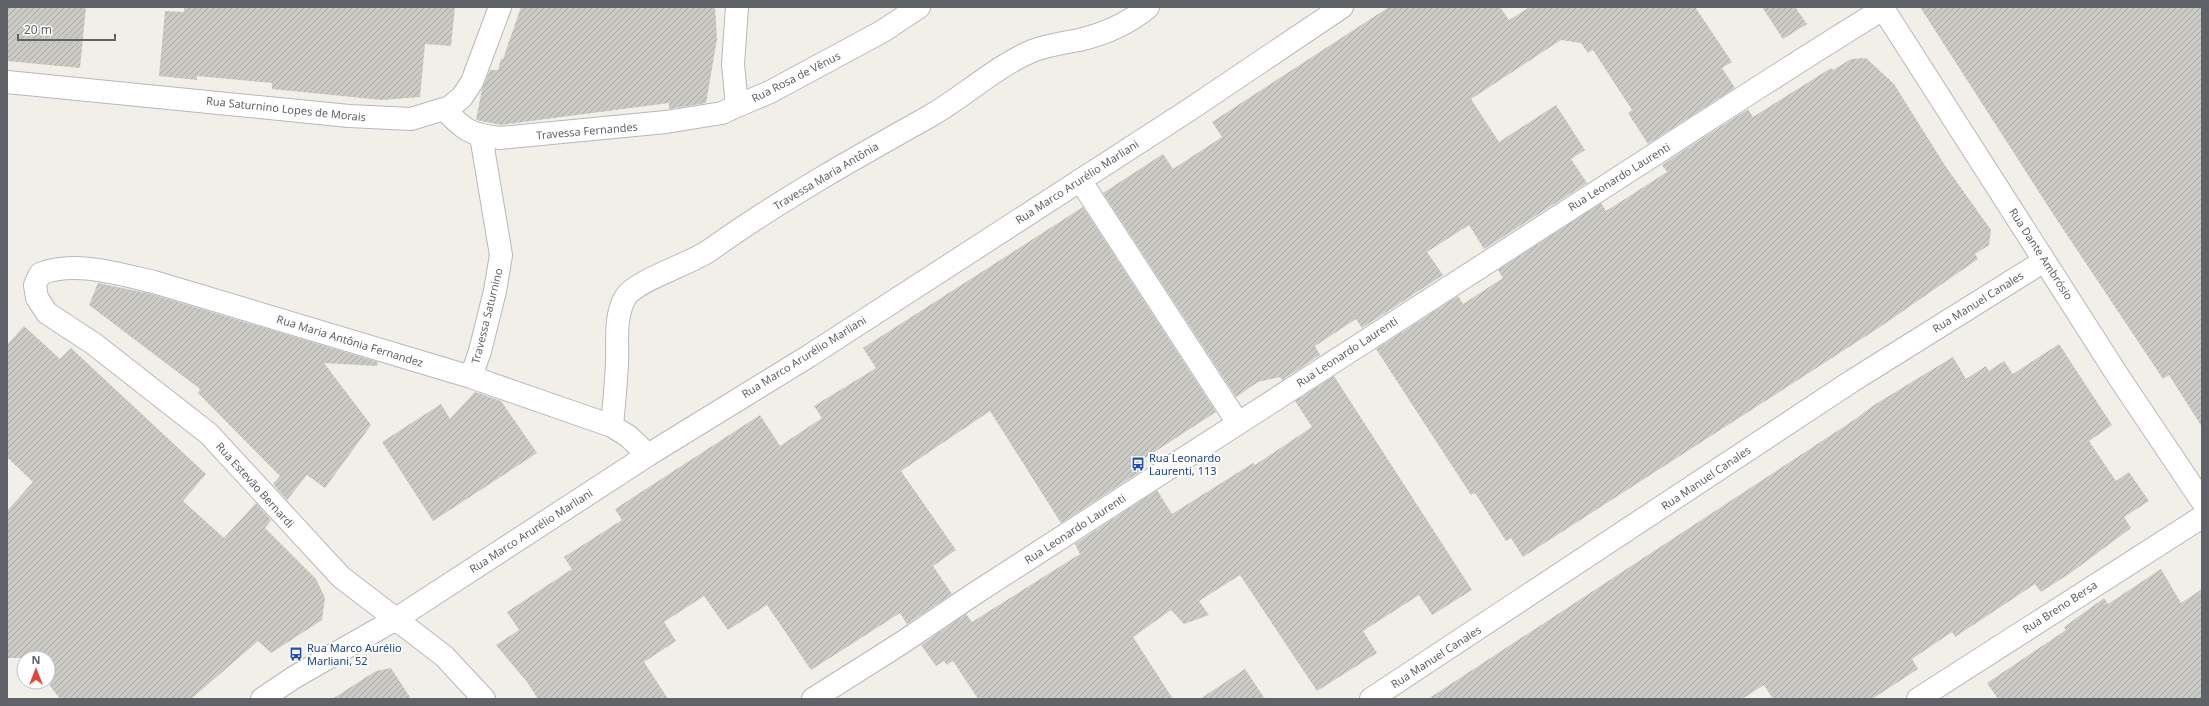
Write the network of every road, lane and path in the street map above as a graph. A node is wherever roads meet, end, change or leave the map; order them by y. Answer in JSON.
{"nodes":[{"id":1,"x":500,"y":7,"type":"edge"},
{"id":2,"x":737,"y":7,"type":"edge"},
{"id":3,"x":919,"y":7,"type":"edge"},
{"id":4,"x":1148,"y":7,"type":"edge"},
{"id":5,"x":1342,"y":7,"type":"edge"},
{"id":6,"x":1882,"y":8,"type":"edge"},
{"id":7,"x":7,"y":82,"type":"edge"},
{"id":8,"x":737,"y":106,"type":"junction"},
{"id":9,"x":444,"y":109,"type":"junction"},
{"id":10,"x":481,"y":136,"type":"junction"},
{"id":11,"x":1080,"y":180,"type":"junction"},
{"id":12,"x":2044,"y":261,"type":"junction"},
{"id":13,"x":40,"y":274,"type":"joint"},
{"id":14,"x":471,"y":377,"type":"junction"},
{"id":15,"x":1238,"y":423,"type":"junction"},
{"id":16,"x":612,"y":426,"type":"junction"},
{"id":17,"x":648,"y":455,"type":"junction"},
{"id":18,"x":2202,"y":501,"type":"edge"},
{"id":19,"x":2202,"y":516,"type":"edge"},
{"id":20,"x":396,"y":620,"type":"junction"},
{"id":21,"x":262,"y":699,"type":"edge"},
{"id":22,"x":484,"y":699,"type":"edge"},
{"id":23,"x":813,"y":699,"type":"edge"},
{"id":24,"x":1371,"y":699,"type":"edge"},
{"id":25,"x":1918,"y":699,"type":"edge"}],
"edges":[{"from":1,"to":9,"type":"street","name":"Rua Saturnino Lopes de Morais"},
{"from":2,"to":8,"type":"street","name":"Rua Rosa de Vênus"},
{"from":3,"to":8,"type":"street","name":"Rua Rosa de Vênus"},
{"from":4,"to":16,"type":"street","name":"Travessa Maria Antônia"},
{"from":5,"to":11,"type":"street","name":"Rua Marco Arurélio Marliani"},
{"from":6,"to":12,"type":"street","name":"Rua Dante Ambrósio"},
{"from":6,"to":15,"type":"street","name":"Rua Leonardo Laurenti"},
{"from":7,"to":9,"type":"street","name":"Rua Saturnino Lopes de Morais"},
{"from":8,"to":10,"type":"street","name":"Travessa Fernandes"},
{"from":9,"to":10,"type":"street","name":"Travessa Fernandes"},
{"from":10,"to":14,"type":"street","name":"Travessa Saturnino"},
{"from":11,"to":15,"type":"street"},
{"from":11,"to":17,"type":"street","name":"Rua Marco Arurélio Marliani"},
{"from":12,"to":18,"type":"street","name":"Rua Dante Ambrósio"},
{"from":12,"to":24,"type":"street","name":"Rua Manuel Canales"},
{"from":13,"to":14,"type":"street","name":"Rua Maria Antônia Fernandez"},
{"from":13,"to":20,"type":"street","name":"Rua Estevão Bernardi"},
{"from":14,"to":16,"type":"street","name":"Rua Maria Antônia Fernandez"},
{"from":15,"to":23,"type":"street","name":"Rua Leonardo Laurenti"},
{"from":16,"to":17,"type":"street","name":"Rua Maria Antônia Fernandez"},
{"from":17,"to":20,"type":"street","name":"Rua Marco Arurélio Marliani"},
{"from":19,"to":25,"type":"street","name":"Rua Breno Bersa"},
{"from":20,"to":21,"type":"street","name":"Rua Marco Arurélio Marliani"},
{"from":20,"to":22,"type":"street","name":"Rua Estevão Bernardi"}]}
